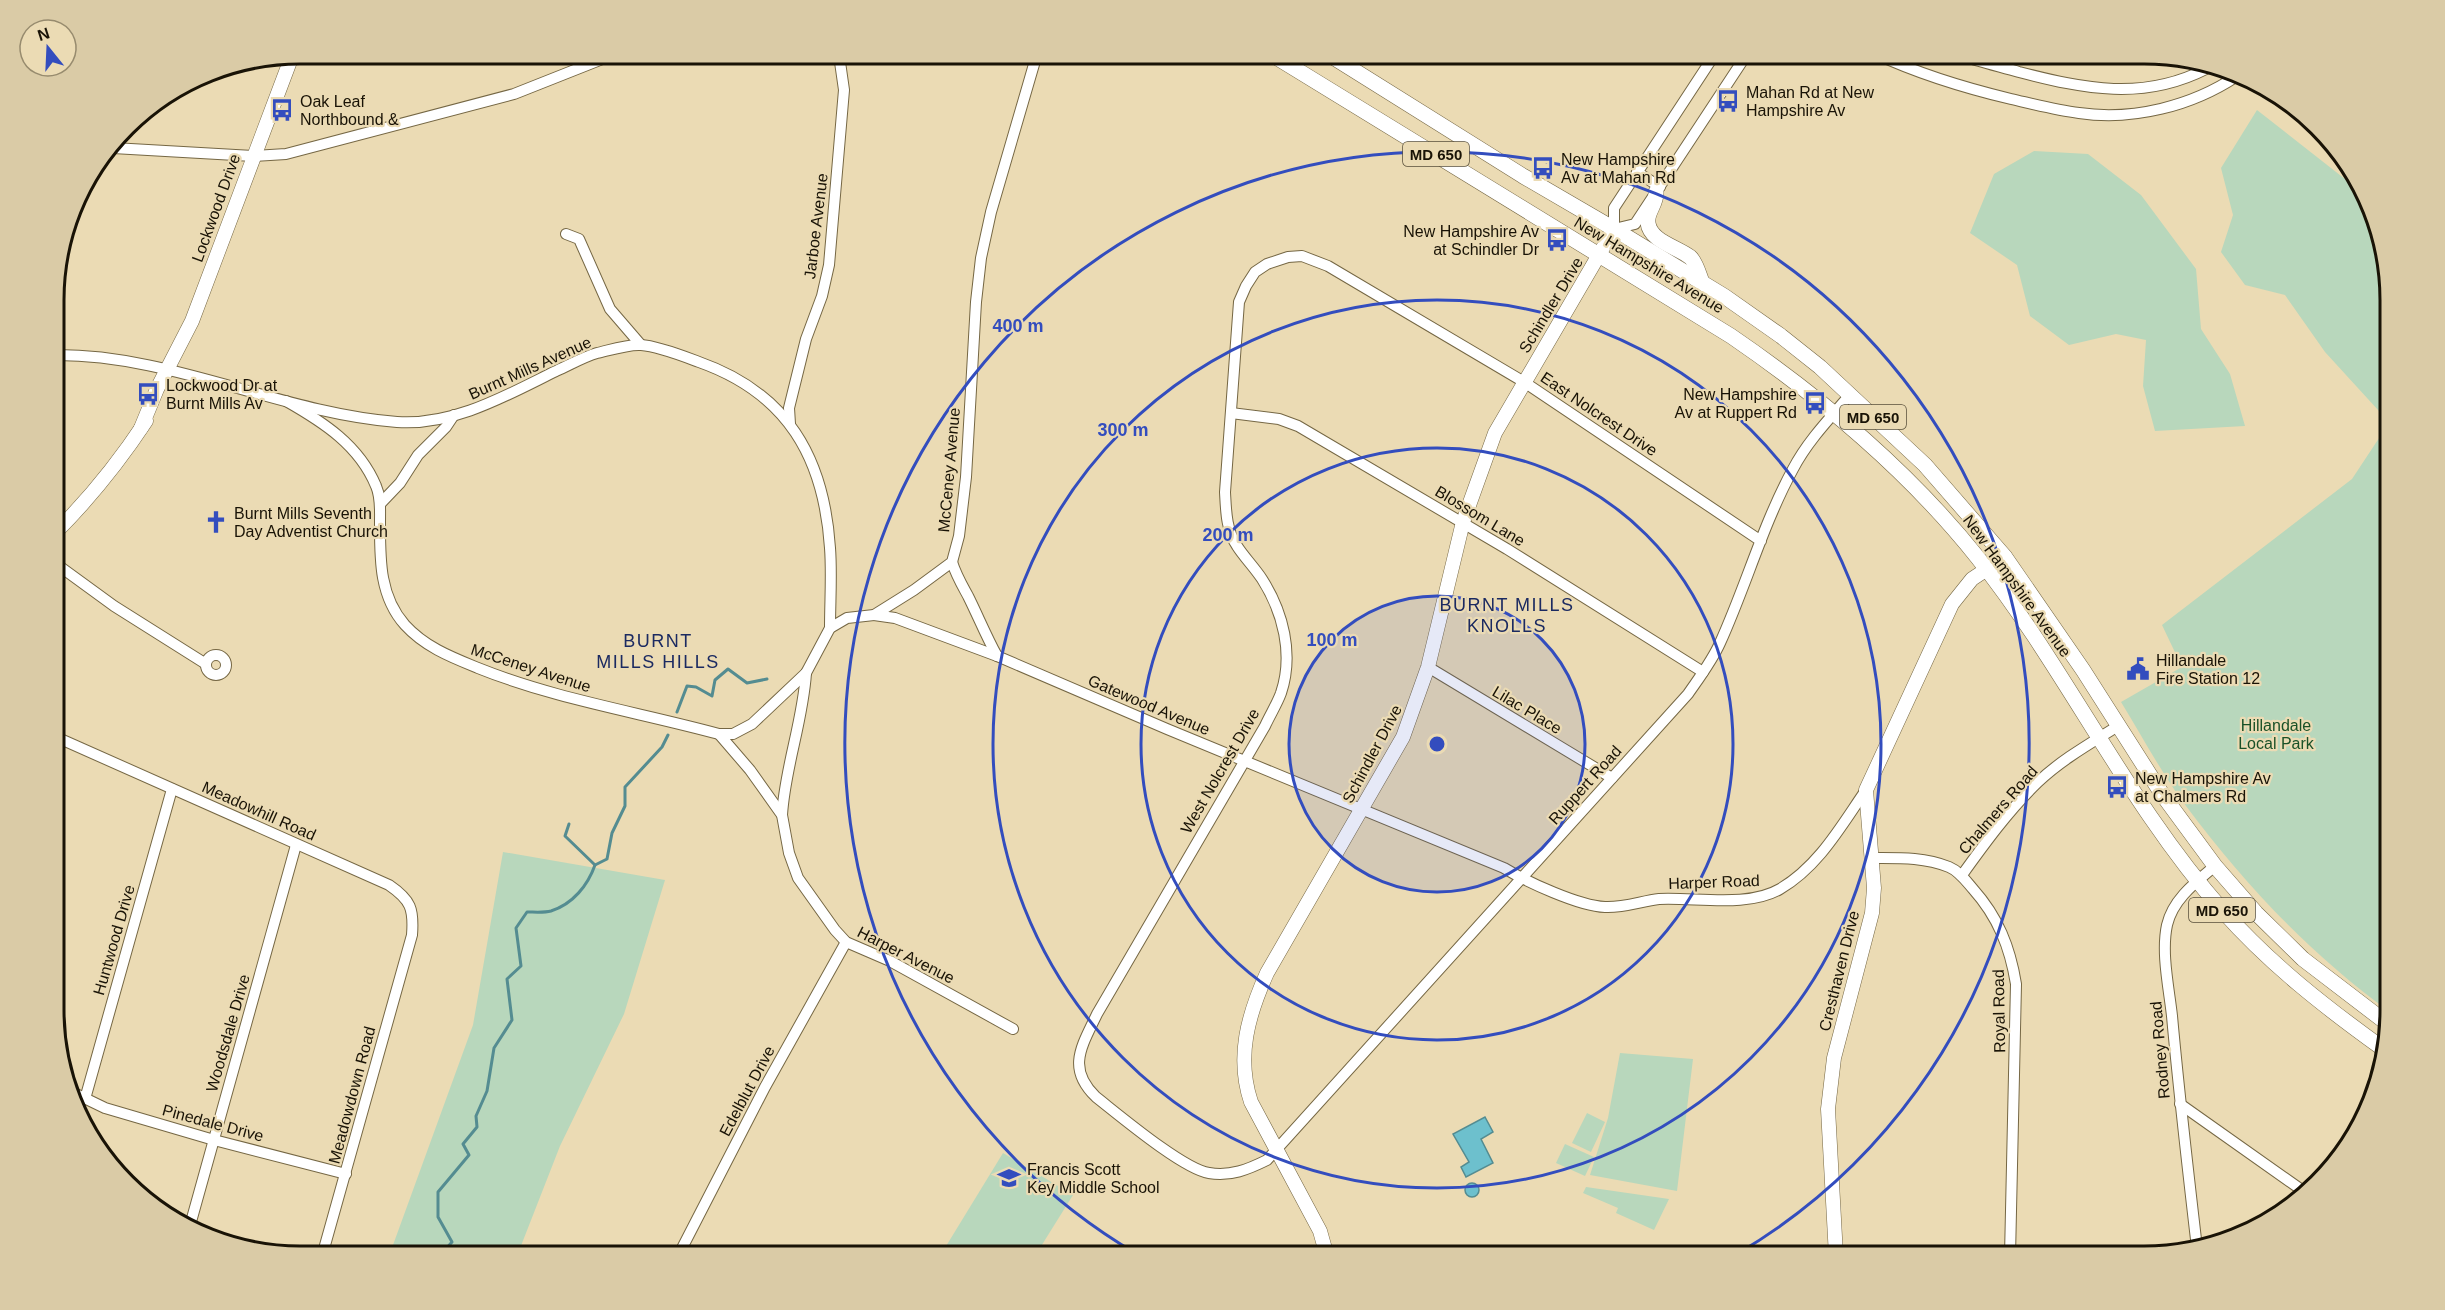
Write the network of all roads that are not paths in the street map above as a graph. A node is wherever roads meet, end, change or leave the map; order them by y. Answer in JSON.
{"nodes":[{"id":1,"x":590,"y":64,"type":"edge"},
{"id":2,"x":840,"y":64,"type":"edge"},
{"id":3,"x":1034,"y":64,"type":"edge"},
{"id":4,"x":1287,"y":64,"type":"edge"},
{"id":5,"x":1345,"y":64,"type":"edge"},
{"id":6,"x":1708,"y":64,"type":"edge"},
{"id":7,"x":1740,"y":64,"type":"edge"},
{"id":8,"x":1902,"y":64,"type":"edge"},
{"id":9,"x":1993,"y":64,"type":"edge"},
{"id":10,"x":289,"y":65,"type":"edge"},
{"id":11,"x":2200,"y":72,"type":"edge"},
{"id":12,"x":2229,"y":80,"type":"edge"},
{"id":13,"x":120,"y":148,"type":"edge"},
{"id":14,"x":254,"y":156,"type":"junction"},
{"id":15,"x":1637,"y":172,"type":"junction"},
{"id":16,"x":1658,"y":190,"type":"junction"},
{"id":17,"x":1614,"y":228,"type":"junction"},
{"id":18,"x":566,"y":234,"type":"dead end"},
{"id":19,"x":1600,"y":255,"type":"junction"},
{"id":20,"x":1288,"y":257,"type":"joint"},
{"id":21,"x":1702,"y":282,"type":"junction"},
{"id":22,"x":641,"y":345,"type":"junction"},
{"id":23,"x":64,"y":355,"type":"edge"},
{"id":24,"x":168,"y":371,"type":"junction"},
{"id":25,"x":1524,"y":382,"type":"junction"},
{"id":26,"x":1849,"y":396,"type":"junction"},
{"id":27,"x":286,"y":401,"type":"junction"},
{"id":28,"x":1231,"y":412,"type":"junction"},
{"id":29,"x":1835,"y":412,"type":"junction"},
{"id":30,"x":454,"y":415,"type":"junction"},
{"id":31,"x":790,"y":424,"type":"junction"},
{"id":32,"x":380,"y":504,"type":"junction"},
{"id":33,"x":1463,"y":522,"type":"junction"},
{"id":34,"x":64,"y":524,"type":"edge"},
{"id":35,"x":1761,"y":541,"type":"junction"},
{"id":36,"x":2005,"y":557,"type":"junction"},
{"id":37,"x":952,"y":562,"type":"junction"},
{"id":38,"x":1986,"y":569,"type":"junction"},
{"id":39,"x":64,"y":570,"type":"edge"},
{"id":40,"x":874,"y":615,"type":"junction"},
{"id":41,"x":830,"y":628,"type":"junction"},
{"id":42,"x":998,"y":656,"type":"junction"},
{"id":43,"x":206,"y":664,"type":"dead end"},
{"id":44,"x":1428,"y":667,"type":"junction"},
{"id":45,"x":1703,"y":672,"type":"junction"},
{"id":46,"x":806,"y":674,"type":"junction"},
{"id":47,"x":2118,"y":726,"type":"junction"},
{"id":48,"x":718,"y":734,"type":"junction"},
{"id":49,"x":2100,"y":738,"type":"junction"},
{"id":50,"x":64,"y":741,"type":"edge"},
{"id":51,"x":1243,"y":761,"type":"junction"},
{"id":52,"x":1612,"y":778,"type":"junction"},
{"id":53,"x":172,"y":789,"type":"junction"},
{"id":54,"x":1866,"y":790,"type":"junction"},
{"id":55,"x":1361,"y":811,"type":"junction"},
{"id":56,"x":782,"y":815,"type":"junction"},
{"id":57,"x":296,"y":845,"type":"junction"},
{"id":58,"x":1872,"y":858,"type":"junction"},
{"id":59,"x":2215,"y":866,"type":"junction"},
{"id":60,"x":1962,"y":875,"type":"junction"},
{"id":61,"x":1521,"y":878,"type":"junction"},
{"id":62,"x":2198,"y":880,"type":"junction"},
{"id":63,"x":410,"y":942,"type":"joint"},
{"id":64,"x":846,"y":942,"type":"junction"},
{"id":65,"x":2380,"y":1018,"type":"edge"},
{"id":66,"x":1013,"y":1029,"type":"dead end"},
{"id":67,"x":2377,"y":1045,"type":"edge"},
{"id":68,"x":80,"y":1095,"type":"edge"},
{"id":69,"x":80,"y":1096,"type":"edge"},
{"id":70,"x":2180,"y":1104,"type":"junction"},
{"id":71,"x":214,"y":1140,"type":"junction"},
{"id":72,"x":1276,"y":1149,"type":"junction"},
{"id":73,"x":346,"y":1174,"type":"junction"},
{"id":74,"x":2299,"y":1188,"type":"edge"},
{"id":75,"x":192,"y":1219,"type":"edge"},
{"id":76,"x":2196,"y":1239,"type":"edge"},
{"id":77,"x":325,"y":1246,"type":"edge"},
{"id":78,"x":683,"y":1246,"type":"edge"},
{"id":79,"x":1324,"y":1246,"type":"edge"},
{"id":80,"x":1835,"y":1246,"type":"edge"},
{"id":81,"x":2010,"y":1246,"type":"edge"}],
"edges":[{"from":1,"to":14,"type":"street"},
{"from":2,"to":31,"type":"street","name":"Jarboe Avenue"},
{"from":3,"to":37,"type":"street","name":"McCeney Avenue"},
{"from":4,"to":19,"type":"main road","name":"New Hampshire Avenue","number":"MD 650"},
{"from":5,"to":17,"type":"main road","name":"New Hampshire Avenue","number":"MD 650"},
{"from":6,"to":15,"type":"street"},
{"from":7,"to":16,"type":"street"},
{"from":8,"to":12,"type":"street"},
{"from":9,"to":11,"type":"street"},
{"from":10,"to":14,"type":"street","name":"Lockwood Drive"},
{"from":13,"to":14,"type":"street"},
{"from":14,"to":24,"type":"street","name":"Lockwood Drive"},
{"from":15,"to":16,"type":"street"},
{"from":15,"to":17,"type":"street"},
{"from":16,"to":17,"type":"street"},
{"from":16,"to":21,"type":"main road"},
{"from":17,"to":19,"type":"street","name":"Schindler Drive"},
{"from":17,"to":21,"type":"main road","name":"New Hampshire Avenue","number":"MD 650"},
{"from":18,"to":22,"type":"street"},
{"from":19,"to":25,"type":"street","name":"Schindler Drive"},
{"from":19,"to":29,"type":"main road","name":"New Hampshire Avenue","number":"MD 650"},
{"from":20,"to":25,"type":"street","name":"East Nolcrest Drive"},
{"from":20,"to":28,"type":"street","name":"West Nolcrest Drive"},
{"from":21,"to":26,"type":"main road","name":"New Hampshire Avenue","number":"MD 650"},
{"from":22,"to":30,"type":"street","name":"Burnt Mills Avenue"},
{"from":22,"to":31,"type":"street","name":"Burnt Mills Avenue"},
{"from":23,"to":24,"type":"street","name":"Burnt Mills Avenue"},
{"from":24,"to":27,"type":"street","name":"Burnt Mills Avenue"},
{"from":24,"to":34,"type":"street","name":"Lockwood Drive"},
{"from":25,"to":33,"type":"street","name":"Schindler Drive"},
{"from":25,"to":35,"type":"street","name":"East Nolcrest Drive"},
{"from":26,"to":29,"type":"street","name":"Ruppert Road"},
{"from":26,"to":36,"type":"main road","name":"New Hampshire Avenue","number":"MD 650"},
{"from":27,"to":30,"type":"street","name":"Burnt Mills Avenue"},
{"from":27,"to":32,"type":"street","name":"McCeney Avenue"},
{"from":28,"to":33,"type":"street","name":"Blossom Lane"},
{"from":28,"to":51,"type":"street","name":"West Nolcrest Drive"},
{"from":29,"to":35,"type":"street","name":"Ruppert Road"},
{"from":29,"to":38,"type":"main road","name":"New Hampshire Avenue","number":"MD 650"},
{"from":30,"to":32,"type":"street"},
{"from":31,"to":41,"type":"street","name":"Burnt Mills Avenue"},
{"from":32,"to":48,"type":"street","name":"McCeney Avenue"},
{"from":33,"to":44,"type":"street","name":"Schindler Drive"},
{"from":33,"to":45,"type":"street","name":"Blossom Lane"},
{"from":35,"to":45,"type":"street","name":"Ruppert Road"},
{"from":36,"to":38,"type":"street","name":"Cresthaven Drive"},
{"from":36,"to":47,"type":"main road","name":"New Hampshire Avenue","number":"MD 650"},
{"from":37,"to":40,"type":"street"},
{"from":37,"to":42,"type":"street"},
{"from":38,"to":49,"type":"main road","name":"New Hampshire Avenue","number":"MD 650"},
{"from":38,"to":54,"type":"street","name":"Cresthaven Drive"},
{"from":39,"to":43,"type":"street"},
{"from":40,"to":41,"type":"street"},
{"from":40,"to":42,"type":"street","name":"Gatewood Avenue"},
{"from":41,"to":46,"type":"street","name":"McCeney Avenue"},
{"from":42,"to":51,"type":"street","name":"Gatewood Avenue"},
{"from":44,"to":52,"type":"street","name":"Lilac Place"},
{"from":44,"to":55,"type":"street","name":"Schindler Drive"},
{"from":45,"to":52,"type":"street","name":"Ruppert Road"},
{"from":46,"to":48,"type":"street","name":"McCeney Avenue"},
{"from":46,"to":56,"type":"street"},
{"from":47,"to":49,"type":"street","name":"Chalmers Road"},
{"from":47,"to":59,"type":"main road","name":"New Hampshire Avenue","number":"MD 650"},
{"from":48,"to":56,"type":"street","name":"Harper Avenue"},
{"from":49,"to":60,"type":"street","name":"Chalmers Road"},
{"from":49,"to":62,"type":"main road","name":"New Hampshire Avenue","number":"MD 650"},
{"from":50,"to":53,"type":"street","name":"Meadowhill Road"},
{"from":51,"to":55,"type":"street","name":"Gatewood Avenue"},
{"from":51,"to":72,"type":"street","name":"West Nolcrest Drive"},
{"from":52,"to":61,"type":"street","name":"Ruppert Road"},
{"from":53,"to":57,"type":"street","name":"Meadowhill Road"},
{"from":53,"to":68,"type":"street","name":"Huntwood Drive"},
{"from":54,"to":58,"type":"street","name":"Cresthaven Drive"},
{"from":54,"to":61,"type":"street","name":"Harper Road"},
{"from":55,"to":61,"type":"street","name":"Gatewood Avenue"},
{"from":55,"to":72,"type":"street","name":"Schindler Drive"},
{"from":56,"to":64,"type":"street","name":"Harper Avenue"},
{"from":57,"to":63,"type":"street","name":"Meadowhill Road"},
{"from":57,"to":71,"type":"street","name":"Woodsdale Drive"},
{"from":58,"to":60,"type":"street","name":"Royal Road"},
{"from":58,"to":80,"type":"street","name":"Cresthaven Drive"},
{"from":59,"to":62,"type":"street","name":"Rodney Road"},
{"from":59,"to":65,"type":"main road","name":"New Hampshire Avenue","number":"MD 650"},
{"from":60,"to":81,"type":"street","name":"Royal Road"},
{"from":61,"to":72,"type":"street","name":"Ruppert Road"},
{"from":62,"to":67,"type":"main road","name":"New Hampshire Avenue","number":"MD 650"},
{"from":62,"to":70,"type":"street","name":"Rodney Road"},
{"from":63,"to":73,"type":"street","name":"Meadowdown Road"},
{"from":64,"to":66,"type":"street","name":"Harper Avenue"},
{"from":64,"to":78,"type":"street","name":"Edelblut Drive"},
{"from":69,"to":71,"type":"street","name":"Pinedale Drive"},
{"from":70,"to":74,"type":"street"},
{"from":70,"to":76,"type":"street","name":"Rodney Road"},
{"from":71,"to":73,"type":"street","name":"Pinedale Drive"},
{"from":71,"to":75,"type":"street","name":"Woodsdale Drive"},
{"from":72,"to":79,"type":"street","name":"Schindler Drive"},
{"from":73,"to":77,"type":"street","name":"Meadowdown Road"}]}
